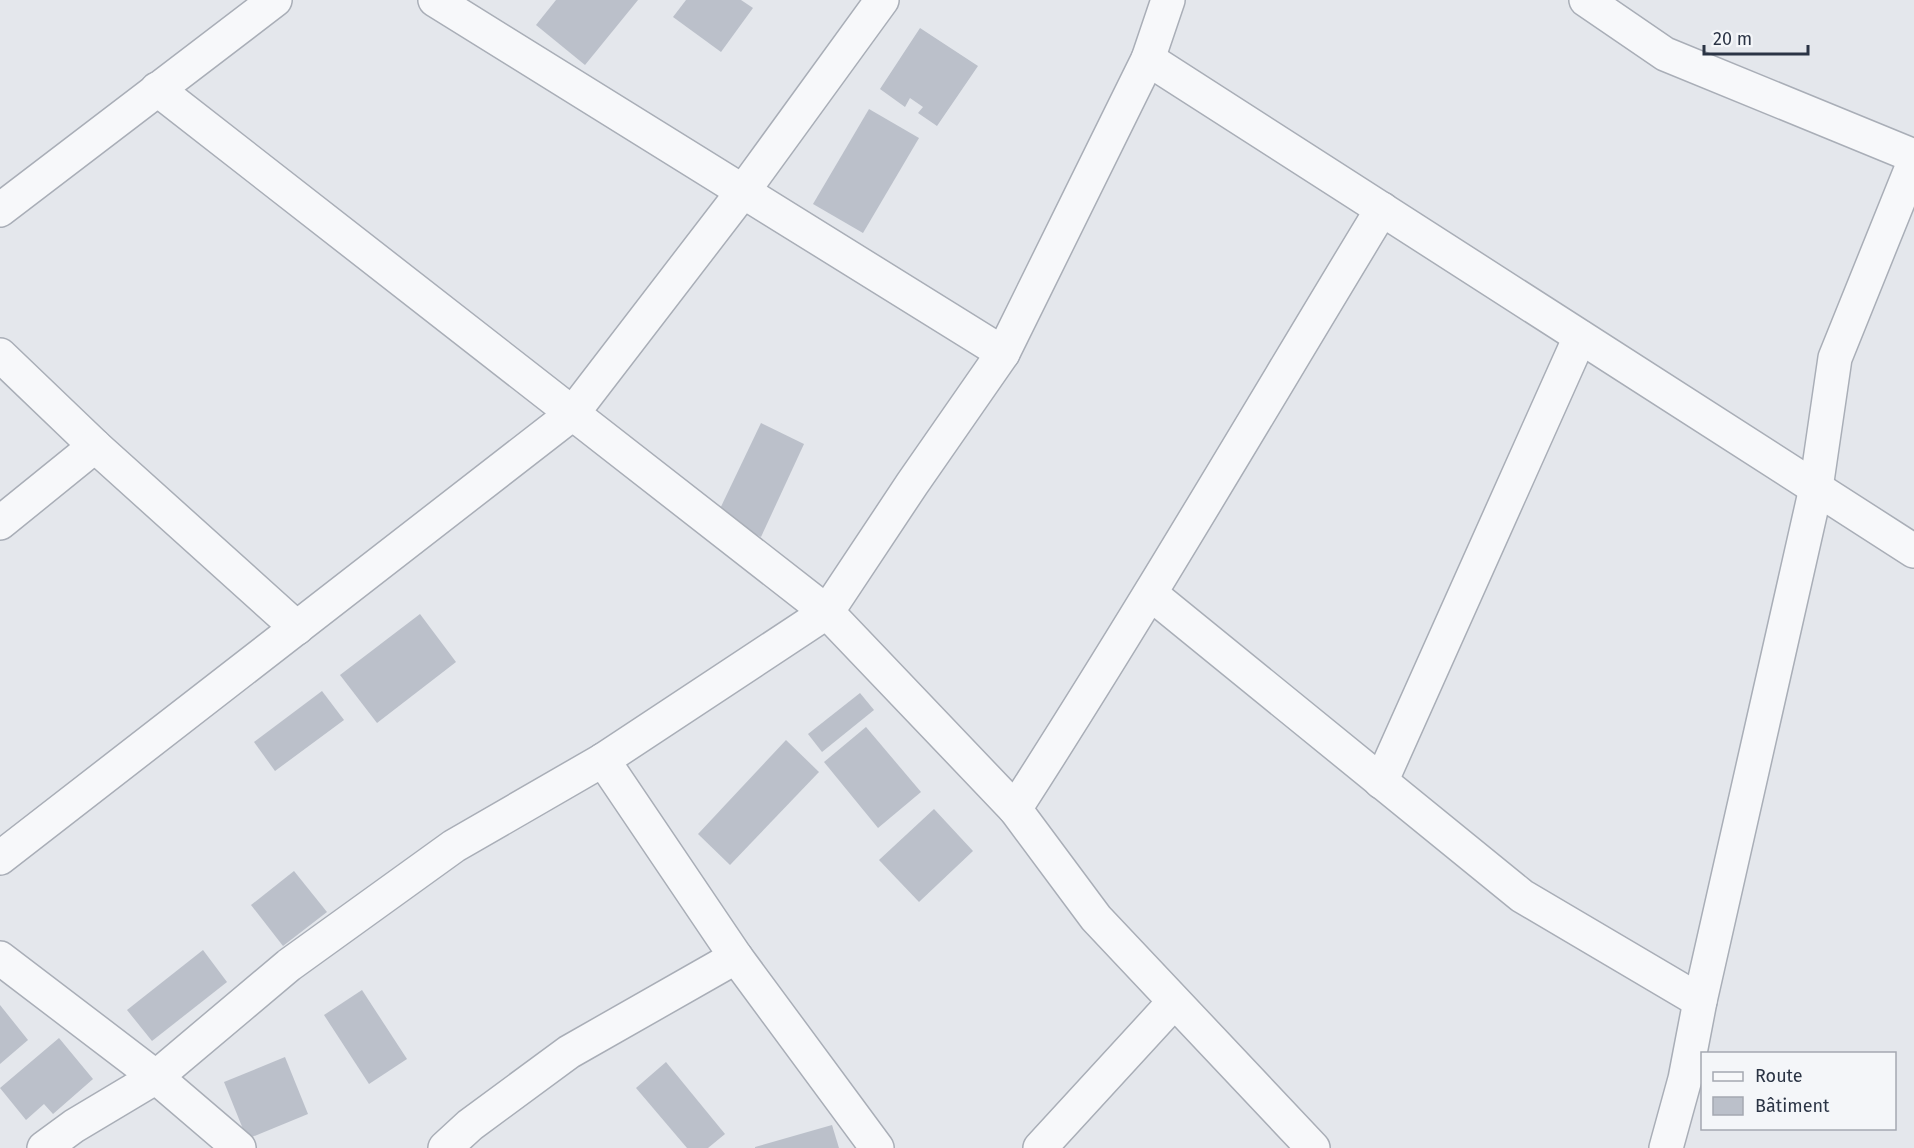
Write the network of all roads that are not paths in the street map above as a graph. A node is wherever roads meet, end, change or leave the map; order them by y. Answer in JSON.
{"nodes":[{"id":1,"x":275,"y":0,"type":"edge"},
{"id":2,"x":435,"y":0,"type":"edge"},
{"id":3,"x":882,"y":0,"type":"edge"},
{"id":4,"x":1168,"y":0,"type":"edge"},
{"id":5,"x":1586,"y":0,"type":"edge"},
{"id":6,"x":1148,"y":59,"type":"junction"},
{"id":7,"x":157,"y":89,"type":"junction"},
{"id":8,"x":1914,"y":156,"type":"edge"},
{"id":9,"x":1914,"y":162,"type":"edge"},
{"id":10,"x":744,"y":190,"type":"junction"},
{"id":11,"x":1382,"y":209,"type":"junction"},
{"id":12,"x":0,"y":210,"type":"edge"},
{"id":13,"x":1580,"y":337,"type":"junction"},
{"id":14,"x":1003,"y":353,"type":"junction"},
{"id":15,"x":0,"y":355,"type":"edge"},
{"id":16,"x":572,"y":414,"type":"junction"},
{"id":17,"x":95,"y":446,"type":"junction"},
{"id":18,"x":1816,"y":488,"type":"junction"},
{"id":19,"x":0,"y":523,"type":"edge"},
{"id":20,"x":1914,"y":551,"type":"edge"},
{"id":21,"x":1151,"y":594,"type":"junction"},
{"id":22,"x":826,"y":612,"type":"junction"},
{"id":23,"x":297,"y":628,"type":"junction"},
{"id":24,"x":603,"y":760,"type":"junction"},
{"id":25,"x":1381,"y":782,"type":"junction"},
{"id":26,"x":1015,"y":809,"type":"junction"},
{"id":27,"x":0,"y":858,"type":"edge"},
{"id":28,"x":0,"y":957,"type":"edge"},
{"id":29,"x":736,"y":957,"type":"junction"},
{"id":30,"x":1700,"y":1001,"type":"junction"},
{"id":31,"x":1174,"y":1002,"type":"junction"},
{"id":32,"x":156,"y":1077,"type":"junction"},
{"id":33,"x":44,"y":1148,"type":"edge"},
{"id":34,"x":239,"y":1148,"type":"edge"},
{"id":35,"x":445,"y":1148,"type":"edge"},
{"id":36,"x":878,"y":1148,"type":"edge"},
{"id":37,"x":1040,"y":1148,"type":"edge"},
{"id":38,"x":1313,"y":1148,"type":"edge"},
{"id":39,"x":1666,"y":1148,"type":"edge"}],
"edges":[{"from":1,"to":7,"type":"street"},
{"from":2,"to":10,"type":"street"},
{"from":3,"to":10,"type":"street"},
{"from":4,"to":6,"type":"street"},
{"from":5,"to":8,"type":"street"},
{"from":6,"to":11,"type":"street"},
{"from":6,"to":14,"type":"street"},
{"from":7,"to":12,"type":"street"},
{"from":7,"to":16,"type":"street"},
{"from":9,"to":18,"type":"street"},
{"from":10,"to":14,"type":"street"},
{"from":10,"to":16,"type":"street"},
{"from":11,"to":13,"type":"street"},
{"from":11,"to":21,"type":"street"},
{"from":13,"to":18,"type":"street"},
{"from":13,"to":25,"type":"street"},
{"from":14,"to":22,"type":"street"},
{"from":15,"to":17,"type":"street"},
{"from":16,"to":22,"type":"street"},
{"from":16,"to":23,"type":"street"},
{"from":17,"to":19,"type":"street"},
{"from":17,"to":23,"type":"street"},
{"from":18,"to":20,"type":"street"},
{"from":18,"to":30,"type":"street"},
{"from":21,"to":25,"type":"street"},
{"from":21,"to":26,"type":"street"},
{"from":22,"to":24,"type":"street"},
{"from":22,"to":26,"type":"street"},
{"from":23,"to":27,"type":"street"},
{"from":24,"to":29,"type":"street"},
{"from":24,"to":32,"type":"street"},
{"from":25,"to":30,"type":"street"},
{"from":26,"to":31,"type":"street"},
{"from":28,"to":32,"type":"street"},
{"from":29,"to":35,"type":"street"},
{"from":29,"to":36,"type":"street"},
{"from":30,"to":39,"type":"street"},
{"from":31,"to":37,"type":"street"},
{"from":31,"to":38,"type":"street"},
{"from":32,"to":33,"type":"street"},
{"from":32,"to":34,"type":"street"}]}
